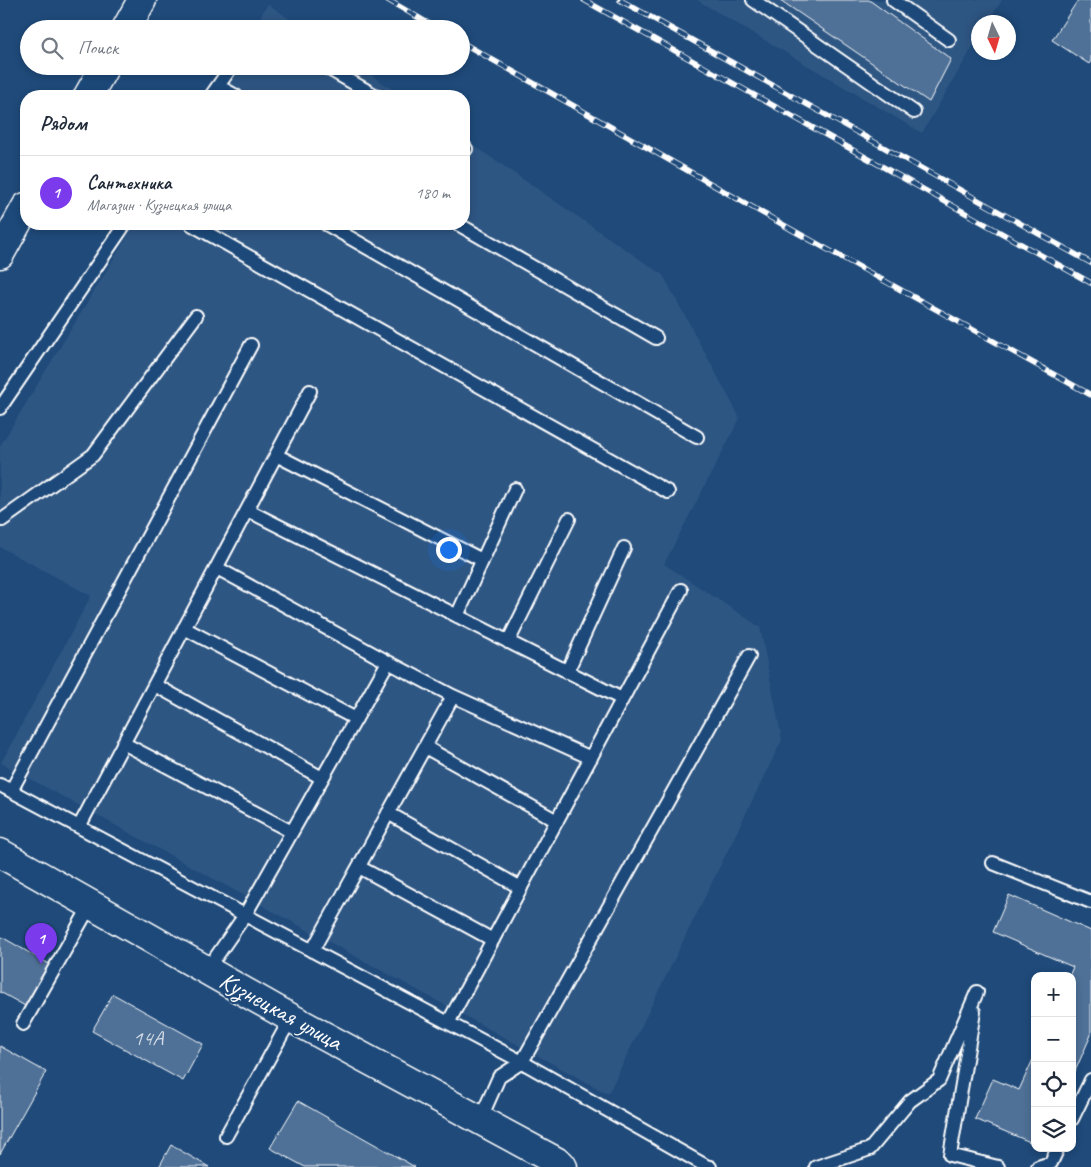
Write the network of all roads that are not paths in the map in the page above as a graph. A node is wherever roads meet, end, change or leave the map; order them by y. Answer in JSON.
{"nodes":[{"id":1,"x":142,"y":0,"type":"edge"},
{"id":2,"x":753,"y":0,"type":"edge"},
{"id":3,"x":893,"y":0,"type":"edge"},
{"id":4,"x":131,"y":20,"type":"edge"},
{"id":5,"x":950,"y":40,"type":"dead end"},
{"id":6,"x":100,"y":75,"type":"edge"},
{"id":7,"x":226,"y":75,"type":"edge"},
{"id":8,"x":340,"y":75,"type":"edge"},
{"id":9,"x":91,"y":90,"type":"edge"},
{"id":10,"x":216,"y":90,"type":"edge"},
{"id":11,"x":366,"y":90,"type":"edge"},
{"id":12,"x":914,"y":112,"type":"dead end"},
{"id":13,"x":20,"y":218,"type":"edge"},
{"id":14,"x":121,"y":230,"type":"edge"},
{"id":15,"x":202,"y":230,"type":"edge"},
{"id":16,"x":336,"y":230,"type":"edge"},
{"id":17,"x":468,"y":230,"type":"edge"},
{"id":18,"x":0,"y":254,"type":"edge"},
{"id":19,"x":196,"y":316,"type":"dead end"},
{"id":20,"x":656,"y":338,"type":"dead end"},
{"id":21,"x":251,"y":345,"type":"dead end"},
{"id":22,"x":310,"y":391,"type":"dead end"},
{"id":23,"x":0,"y":408,"type":"edge"},
{"id":24,"x":697,"y":437,"type":"dead end"},
{"id":25,"x":276,"y":455,"type":"junction"},
{"id":26,"x":515,"y":489,"type":"dead end"},
{"id":27,"x":668,"y":492,"type":"dead end"},
{"id":28,"x":247,"y":510,"type":"junction"},
{"id":29,"x":0,"y":519,"type":"edge"},
{"id":30,"x":569,"y":519,"type":"dead end"},
{"id":31,"x":624,"y":548,"type":"dead end"},
{"id":32,"x":482,"y":560,"type":"junction"},
{"id":33,"x":216,"y":568,"type":"junction"},
{"id":34,"x":680,"y":590,"type":"dead end"},
{"id":35,"x":457,"y":616,"type":"junction"},
{"id":36,"x":184,"y":628,"type":"junction"},
{"id":37,"x":508,"y":642,"type":"junction"},
{"id":38,"x":749,"y":656,"type":"dead end"},
{"id":39,"x":388,"y":662,"type":"junction"},
{"id":40,"x":567,"y":672,"type":"junction"},
{"id":41,"x":154,"y":684,"type":"junction"},
{"id":42,"x":453,"y":696,"type":"junction"},
{"id":43,"x":622,"y":699,"type":"junction"},
{"id":44,"x":356,"y":719,"type":"junction"},
{"id":45,"x":123,"y":743,"type":"junction"},
{"id":46,"x":425,"y":747,"type":"junction"},
{"id":47,"x":591,"y":758,"type":"junction"},
{"id":48,"x":322,"y":778,"type":"junction"},
{"id":49,"x":6,"y":788,"type":"edge"},
{"id":50,"x":388,"y":813,"type":"junction"},
{"id":51,"x":557,"y":821,"type":"junction"},
{"id":52,"x":79,"y":827,"type":"junction"},
{"id":53,"x":292,"y":832,"type":"junction"},
{"id":54,"x":0,"y":853,"type":"edge"},
{"id":55,"x":993,"y":863,"type":"dead end"},
{"id":56,"x":359,"y":867,"type":"junction"},
{"id":57,"x":521,"y":888,"type":"junction"},
{"id":58,"x":1091,"y":902,"type":"edge"},
{"id":59,"x":91,"y":904,"type":"junction"},
{"id":60,"x":245,"y":915,"type":"junction"},
{"id":61,"x":493,"y":940,"type":"junction"},
{"id":62,"x":312,"y":951,"type":"junction"},
{"id":63,"x":207,"y":970,"type":"junction"},
{"id":64,"x":291,"y":1018,"type":"junction"},
{"id":65,"x":448,"y":1023,"type":"junction"},
{"id":66,"x":23,"y":1024,"type":"dead end"},
{"id":67,"x":522,"y":1062,"type":"junction"},
{"id":68,"x":1091,"y":1080,"type":"edge"},
{"id":69,"x":1076,"y":1111,"type":"edge"},
{"id":70,"x":480,"y":1120,"type":"junction"},
{"id":71,"x":226,"y":1136,"type":"dead end"},
{"id":72,"x":1056,"y":1152,"type":"edge"},
{"id":73,"x":565,"y":1166,"type":"edge"},
{"id":74,"x":710,"y":1167,"type":"edge"},
{"id":75,"x":816,"y":1167,"type":"edge"},
{"id":76,"x":998,"y":1167,"type":"edge"},
{"id":77,"x":1038,"y":1167,"type":"edge"}],
"edges":[{"from":1,"to":4,"type":"main road"},
{"from":2,"to":12,"type":"lane"},
{"from":3,"to":5,"type":"lane"},
{"from":6,"to":9,"type":"main road"},
{"from":7,"to":10,"type":"lane"},
{"from":8,"to":11,"type":"lane"},
{"from":13,"to":18,"type":"main road"},
{"from":14,"to":23,"type":"lane"},
{"from":15,"to":27,"type":"lane"},
{"from":16,"to":24,"type":"lane"},
{"from":17,"to":20,"type":"lane"},
{"from":19,"to":29,"type":"lane"},
{"from":21,"to":49,"type":"lane"},
{"from":22,"to":25,"type":"lane"},
{"from":25,"to":28,"type":"lane"},
{"from":25,"to":32,"type":"lane"},
{"from":26,"to":32,"type":"lane"},
{"from":28,"to":33,"type":"lane"},
{"from":28,"to":35,"type":"lane"},
{"from":30,"to":37,"type":"lane"},
{"from":31,"to":40,"type":"lane"},
{"from":32,"to":35,"type":"lane"},
{"from":33,"to":36,"type":"lane"},
{"from":33,"to":39,"type":"lane"},
{"from":34,"to":43,"type":"lane"},
{"from":35,"to":37,"type":"lane"},
{"from":36,"to":41,"type":"lane"},
{"from":36,"to":44,"type":"lane"},
{"from":37,"to":40,"type":"lane"},
{"from":38,"to":67,"type":"lane"},
{"from":39,"to":42,"type":"lane"},
{"from":39,"to":44,"type":"lane"},
{"from":40,"to":43,"type":"lane"},
{"from":41,"to":45,"type":"lane"},
{"from":41,"to":48,"type":"lane"},
{"from":42,"to":46,"type":"lane"},
{"from":42,"to":47,"type":"lane"},
{"from":43,"to":47,"type":"lane"},
{"from":44,"to":48,"type":"lane"},
{"from":45,"to":52,"type":"lane"},
{"from":45,"to":53,"type":"lane"},
{"from":46,"to":50,"type":"lane"},
{"from":46,"to":51,"type":"lane"},
{"from":47,"to":51,"type":"lane"},
{"from":48,"to":53,"type":"lane"},
{"from":49,"to":52,"type":"lane"},
{"from":50,"to":56,"type":"lane"},
{"from":50,"to":57,"type":"lane"},
{"from":51,"to":57,"type":"lane"},
{"from":52,"to":60,"type":"lane"},
{"from":53,"to":60,"type":"lane"},
{"from":54,"to":59,"type":"main road","name":"Кузнецкая улица"},
{"from":55,"to":58,"type":"lane"},
{"from":56,"to":61,"type":"lane"},
{"from":56,"to":62,"type":"lane"},
{"from":57,"to":61,"type":"lane"},
{"from":59,"to":63,"type":"main road","name":"Кузнецкая улица"},
{"from":59,"to":66,"type":"lane"},
{"from":60,"to":62,"type":"lane"},
{"from":60,"to":63,"type":"lane"},
{"from":61,"to":65,"type":"lane"},
{"from":62,"to":65,"type":"lane"},
{"from":63,"to":64,"type":"main road","name":"Кузнецкая улица"},
{"from":64,"to":70,"type":"main road","name":"Кузнецкая улица"},
{"from":64,"to":71,"type":"lane"},
{"from":65,"to":67,"type":"lane"},
{"from":67,"to":70,"type":"lane"},
{"from":67,"to":74,"type":"lane"},
{"from":68,"to":69,"type":"lane"},
{"from":70,"to":73,"type":"main road","name":"Кузнецкая улица"},
{"from":72,"to":77,"type":"lane"},
{"from":75,"to":76,"type":"lane"}]}
